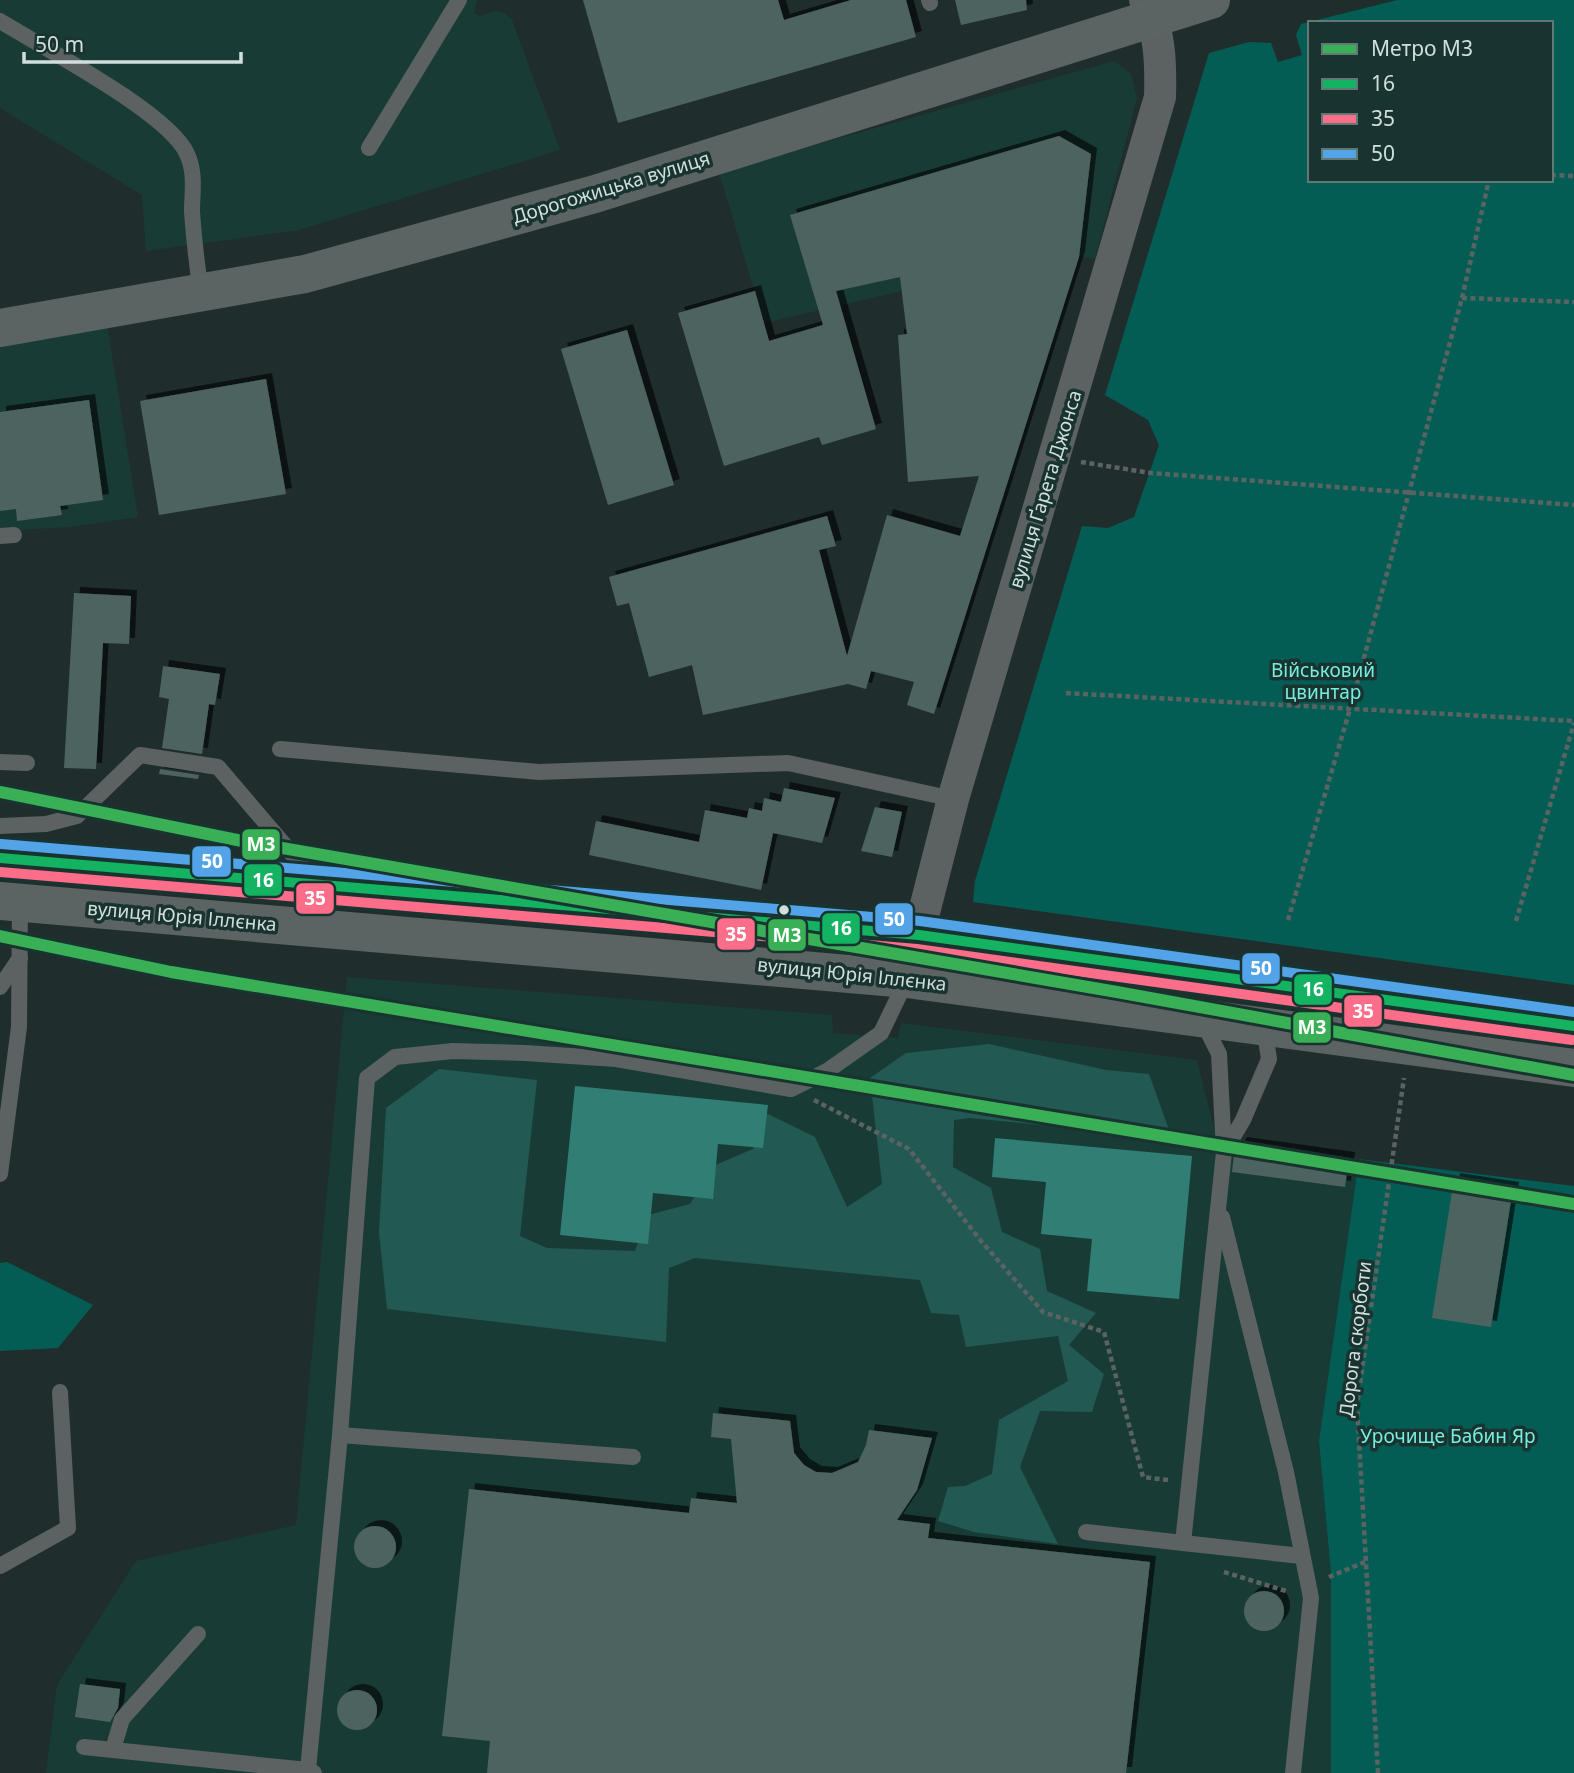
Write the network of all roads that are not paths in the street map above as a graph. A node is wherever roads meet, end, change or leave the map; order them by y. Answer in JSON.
{"nodes":[{"id":1,"x":459,"y":0,"type":"edge"},
{"id":2,"x":1211,"y":0,"type":"edge"},
{"id":3,"x":1149,"y":9,"type":"edge"},
{"id":4,"x":0,"y":21,"type":"edge"},
{"id":5,"x":369,"y":148,"type":"dead end"},
{"id":6,"x":201,"y":295,"type":"junction"},
{"id":7,"x":0,"y":328,"type":"edge"},
{"id":8,"x":280,"y":749,"type":"dead end"},
{"id":9,"x":0,"y":762,"type":"edge"},
{"id":10,"x":27,"y":763,"type":"dead end"},
{"id":11,"x":953,"y":799,"type":"junction"},
{"id":12,"x":0,"y":826,"type":"edge"},
{"id":13,"x":0,"y":858,"type":"edge"},
{"id":14,"x":357,"y":888,"type":"junction"},
{"id":15,"x":10,"y":902,"type":"edge"},
{"id":16,"x":919,"y":935,"type":"junction"},
{"id":17,"x":20,"y":958,"type":"junction"},
{"id":18,"x":907,"y":979,"type":"junction"},
{"id":19,"x":0,"y":987,"type":"edge"},
{"id":20,"x":1201,"y":1018,"type":"junction"},
{"id":21,"x":1264,"y":1026,"type":"junction"},
{"id":22,"x":1574,"y":1026,"type":"edge"},
{"id":23,"x":1574,"y":1068,"type":"edge"},
{"id":24,"x":1224,"y":1152,"type":"junction"},
{"id":25,"x":0,"y":1174,"type":"edge"},
{"id":26,"x":1219,"y":1205,"type":"junction"},
{"id":27,"x":60,"y":1392,"type":"dead end"},
{"id":28,"x":340,"y":1435,"type":"junction"},
{"id":29,"x":633,"y":1457,"type":"dead end"},
{"id":30,"x":1086,"y":1532,"type":"dead end"},
{"id":31,"x":1184,"y":1543,"type":"junction"},
{"id":32,"x":1301,"y":1556,"type":"junction"},
{"id":33,"x":0,"y":1566,"type":"edge"},
{"id":34,"x":198,"y":1634,"type":"dead end"},
{"id":35,"x":84,"y":1747,"type":"dead end"},
{"id":36,"x":113,"y":1749,"type":"junction"},
{"id":37,"x":311,"y":1771,"type":"edge"},
{"id":38,"x":1293,"y":1773,"type":"edge"}],
"edges":[{"from":1,"to":5,"type":"lane"},
{"from":2,"to":3,"type":"main road","name":"Дорогожицька вулиця"},
{"from":3,"to":6,"type":"main road","name":"Дорогожицька вулиця"},
{"from":3,"to":11,"type":"street","name":"вулиця Ґарета Джонса"},
{"from":4,"to":6,"type":"lane"},
{"from":6,"to":7,"type":"main road","name":"Дорогожицька вулиця"},
{"from":8,"to":11,"type":"lane"},
{"from":9,"to":10,"type":"lane"},
{"from":11,"to":16,"type":"street","name":"вулиця Ґарета Джонса"},
{"from":12,"to":14,"type":"lane"},
{"from":13,"to":14,"type":"main road"},
{"from":14,"to":16,"type":"main road"},
{"from":15,"to":17,"type":"lane"},
{"from":15,"to":18,"type":"main road","name":"вулиця Юрія Іллєнка"},
{"from":16,"to":18,"type":"street","name":"вулиця Ґарета Джонса"},
{"from":16,"to":22,"type":"main road"},
{"from":17,"to":19,"type":"lane"},
{"from":17,"to":25,"type":"lane"},
{"from":18,"to":20,"type":"main road","name":"вулиця Юрія Іллєнка"},
{"from":18,"to":28,"type":"lane"},
{"from":20,"to":21,"type":"main road","name":"вулиця Юрія Іллєнка"},
{"from":20,"to":24,"type":"lane"},
{"from":21,"to":23,"type":"main road","name":"вулиця Юрія Іллєнка"},
{"from":21,"to":24,"type":"lane"},
{"from":24,"to":26,"type":"lane"},
{"from":26,"to":31,"type":"lane"},
{"from":26,"to":32,"type":"lane"},
{"from":27,"to":33,"type":"lane"},
{"from":28,"to":29,"type":"lane"},
{"from":28,"to":37,"type":"lane"},
{"from":30,"to":31,"type":"lane"},
{"from":31,"to":32,"type":"lane"},
{"from":32,"to":38,"type":"lane"},
{"from":34,"to":36,"type":"lane"},
{"from":35,"to":36,"type":"lane"},
{"from":36,"to":37,"type":"lane"}]}
